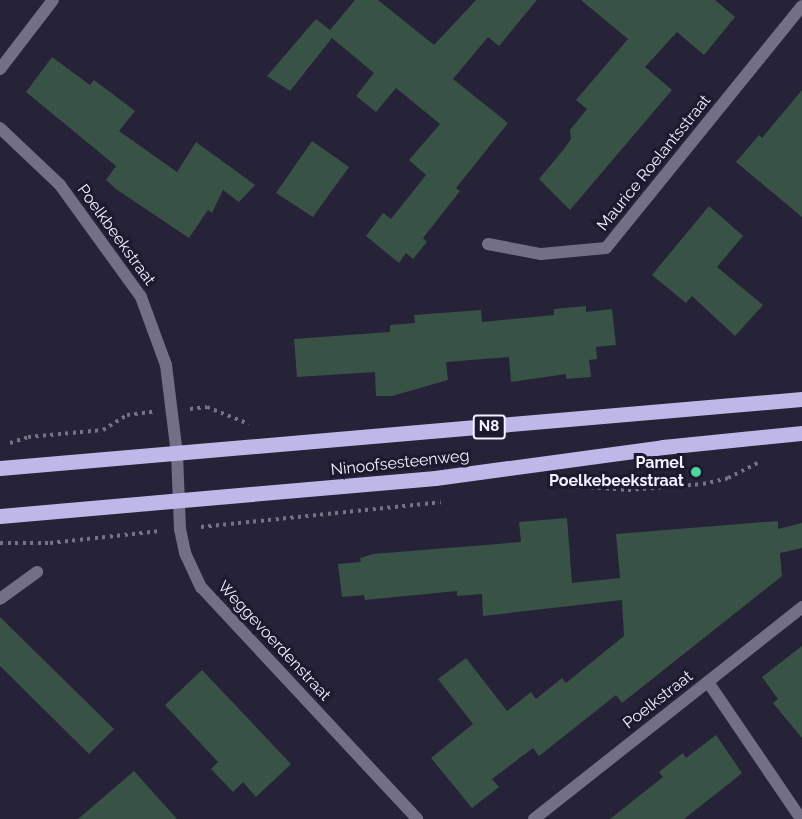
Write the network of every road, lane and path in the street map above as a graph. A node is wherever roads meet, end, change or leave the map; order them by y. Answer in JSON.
{"nodes":[{"id":1,"x":53,"y":0,"type":"edge"},
{"id":2,"x":802,"y":6,"type":"edge"},
{"id":3,"x":0,"y":69,"type":"edge"},
{"id":4,"x":0,"y":128,"type":"edge"},
{"id":5,"x":488,"y":244,"type":"dead end"},
{"id":6,"x":802,"y":399,"type":"edge"},
{"id":7,"x":127,"y":415,"type":"dead end"},
{"id":8,"x":802,"y":432,"type":"edge"},
{"id":9,"x":0,"y":446,"type":"edge"},
{"id":10,"x":177,"y":454,"type":"junction"},
{"id":11,"x":769,"y":459,"type":"dead end"},
{"id":12,"x":0,"y":468,"type":"edge"},
{"id":13,"x":554,"y":485,"type":"dead end"},
{"id":14,"x":452,"y":501,"type":"dead end"},
{"id":15,"x":180,"y":502,"type":"junction"},
{"id":16,"x":0,"y":516,"type":"edge"},
{"id":17,"x":235,"y":522,"type":"dead end"},
{"id":18,"x":122,"y":536,"type":"dead end"},
{"id":19,"x":0,"y":543,"type":"edge"},
{"id":20,"x":37,"y":572,"type":"dead end"},
{"id":21,"x":0,"y":599,"type":"edge"},
{"id":22,"x":802,"y":607,"type":"edge"},
{"id":23,"x":708,"y":682,"type":"junction"},
{"id":24,"x":417,"y":819,"type":"edge"},
{"id":25,"x":534,"y":819,"type":"edge"},
{"id":26,"x":801,"y":819,"type":"edge"}],
"edges":[{"from":1,"to":3,"type":"street"},
{"from":2,"to":5,"type":"street","name":"Maurice Roelantsstraat"},
{"from":4,"to":10,"type":"street","name":"Poelkbeekstraat"},
{"from":6,"to":10,"type":"main road","name":"Ninoofsesteenweg","number":"N8"},
{"from":7,"to":9,"type":"path"},
{"from":8,"to":15,"type":"main road","name":"Ninoofsesteenweg"},
{"from":10,"to":12,"type":"main road","name":"Ninoofsesteenweg","number":"N8"},
{"from":10,"to":15,"type":"street","name":"Weggevoerdenstraat"},
{"from":11,"to":13,"type":"path"},
{"from":14,"to":17,"type":"path"},
{"from":15,"to":16,"type":"main road","name":"Ninoofsesteenweg"},
{"from":15,"to":24,"type":"street","name":"Weggevoerdenstraat"},
{"from":18,"to":19,"type":"path"},
{"from":20,"to":21,"type":"street"},
{"from":22,"to":23,"type":"street","name":"Poelkstraat"},
{"from":23,"to":25,"type":"street","name":"Poelkstraat"},
{"from":23,"to":26,"type":"street"}]}
